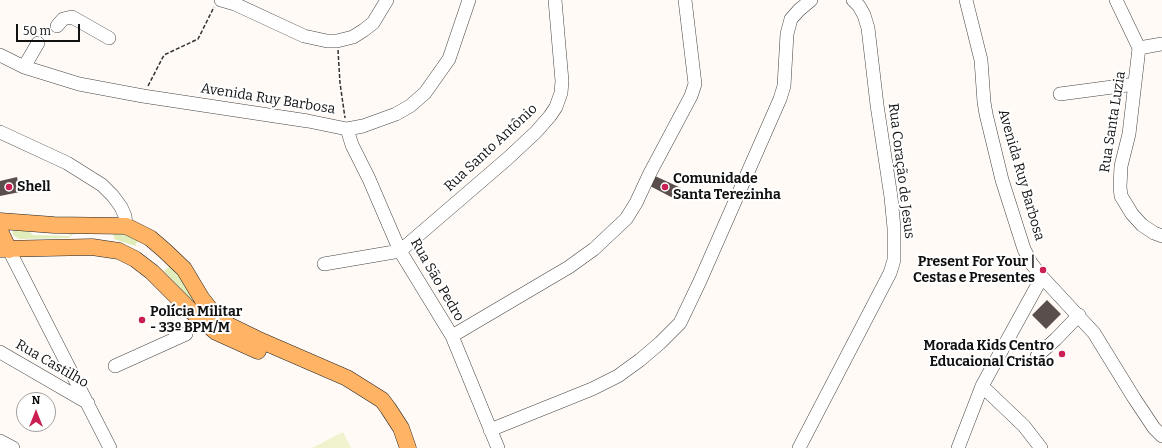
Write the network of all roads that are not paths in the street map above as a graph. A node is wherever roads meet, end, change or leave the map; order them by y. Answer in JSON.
{"nodes":[{"id":1,"x":387,"y":0,"type":"edge"},
{"id":2,"x":469,"y":0,"type":"edge"},
{"id":3,"x":555,"y":0,"type":"edge"},
{"id":4,"x":685,"y":0,"type":"edge"},
{"id":5,"x":811,"y":0,"type":"edge"},
{"id":6,"x":853,"y":0,"type":"edge"},
{"id":7,"x":966,"y":0,"type":"edge"},
{"id":8,"x":1116,"y":0,"type":"edge"},
{"id":9,"x":218,"y":3,"type":"edge"},
{"id":10,"x":57,"y":26,"type":"dead end"},
{"id":11,"x":109,"y":38,"type":"dead end"},
{"id":12,"x":38,"y":43,"type":"dead end"},
{"id":13,"x":1162,"y":44,"type":"edge"},
{"id":14,"x":1139,"y":48,"type":"junction"},
{"id":15,"x":0,"y":55,"type":"edge"},
{"id":16,"x":24,"y":67,"type":"junction"},
{"id":17,"x":1135,"y":84,"type":"junction"},
{"id":18,"x":1060,"y":94,"type":"dead end"},
{"id":19,"x":347,"y":129,"type":"junction"},
{"id":20,"x":0,"y":132,"type":"edge"},
{"id":21,"x":0,"y":221,"type":"edge"},
{"id":22,"x":126,"y":226,"type":"junction"},
{"id":23,"x":0,"y":231,"type":"edge"},
{"id":24,"x":1162,"y":236,"type":"edge"},
{"id":25,"x":150,"y":238,"type":"junction"},
{"id":26,"x":4,"y":250,"type":"edge"},
{"id":27,"x":400,"y":251,"type":"junction"},
{"id":28,"x":169,"y":254,"type":"junction"},
{"id":29,"x":135,"y":259,"type":"junction"},
{"id":30,"x":324,"y":264,"type":"dead end"},
{"id":31,"x":152,"y":272,"type":"junction"},
{"id":32,"x":1042,"y":277,"type":"junction"},
{"id":33,"x":1078,"y":315,"type":"junction"},
{"id":34,"x":186,"y":334,"type":"dead end"},
{"id":35,"x":452,"y":336,"type":"junction"},
{"id":36,"x":0,"y":352,"type":"edge"},
{"id":37,"x":1037,"y":356,"type":"dead end"},
{"id":38,"x":115,"y":366,"type":"dead end"},
{"id":39,"x":982,"y":386,"type":"junction"},
{"id":40,"x":88,"y":403,"type":"junction"},
{"id":41,"x":490,"y":430,"type":"junction"},
{"id":42,"x":1162,"y":436,"type":"edge"},
{"id":43,"x":0,"y":441,"type":"edge"},
{"id":44,"x":13,"y":448,"type":"edge"},
{"id":45,"x":110,"y":448,"type":"edge"},
{"id":46,"x":398,"y":448,"type":"edge"},
{"id":47,"x":408,"y":448,"type":"edge"},
{"id":48,"x":498,"y":448,"type":"edge"},
{"id":49,"x":799,"y":448,"type":"edge"},
{"id":50,"x":958,"y":448,"type":"edge"},
{"id":51,"x":1041,"y":448,"type":"edge"}],
"edges":[{"from":1,"to":9,"type":"street"},
{"from":2,"to":19,"type":"street","name":"Avenida Ruy Barbosa"},
{"from":3,"to":27,"type":"street","name":"Rua Santo Antônio"},
{"from":4,"to":35,"type":"street"},
{"from":5,"to":41,"type":"street"},
{"from":6,"to":49,"type":"street","name":"Rua Coração de Jesus"},
{"from":7,"to":32,"type":"street","name":"Avenida Ruy Barbosa"},
{"from":8,"to":14,"type":"street"},
{"from":10,"to":11,"type":"street"},
{"from":12,"to":16,"type":"street"},
{"from":13,"to":14,"type":"street"},
{"from":14,"to":17,"type":"street","name":"Rua Santa Luzia"},
{"from":15,"to":16,"type":"street","name":"Avenida Ruy Barbosa"},
{"from":16,"to":19,"type":"street","name":"Avenida Ruy Barbosa"},
{"from":17,"to":18,"type":"street"},
{"from":17,"to":24,"type":"street","name":"Rua Santa Luzia"},
{"from":19,"to":27,"type":"street","name":"Rua São Pedro"},
{"from":20,"to":22,"type":"street"},
{"from":21,"to":22,"type":"main road"},
{"from":22,"to":25,"type":"main road"},
{"from":23,"to":26,"type":"main road"},
{"from":25,"to":28,"type":"main road"},
{"from":25,"to":29,"type":"main road"},
{"from":26,"to":29,"type":"main road"},
{"from":26,"to":40,"type":"street"},
{"from":27,"to":30,"type":"street"},
{"from":27,"to":35,"type":"street","name":"Rua São Pedro"},
{"from":28,"to":31,"type":"main road"},
{"from":28,"to":47,"type":"main road"},
{"from":29,"to":31,"type":"main road"},
{"from":31,"to":46,"type":"main road"},
{"from":32,"to":33,"type":"street","name":"Avenida Ruy Barbosa"},
{"from":32,"to":39,"type":"street"},
{"from":33,"to":37,"type":"street"},
{"from":33,"to":42,"type":"street","name":"Avenida Ruy Barbosa"},
{"from":34,"to":38,"type":"street"},
{"from":35,"to":41,"type":"street","name":"Rua São Pedro"},
{"from":36,"to":40,"type":"street","name":"Rua Castilho"},
{"from":39,"to":50,"type":"street"},
{"from":39,"to":51,"type":"street"},
{"from":40,"to":45,"type":"street"},
{"from":41,"to":48,"type":"street","name":"Rua São Pedro"},
{"from":43,"to":44,"type":"street"}]}
